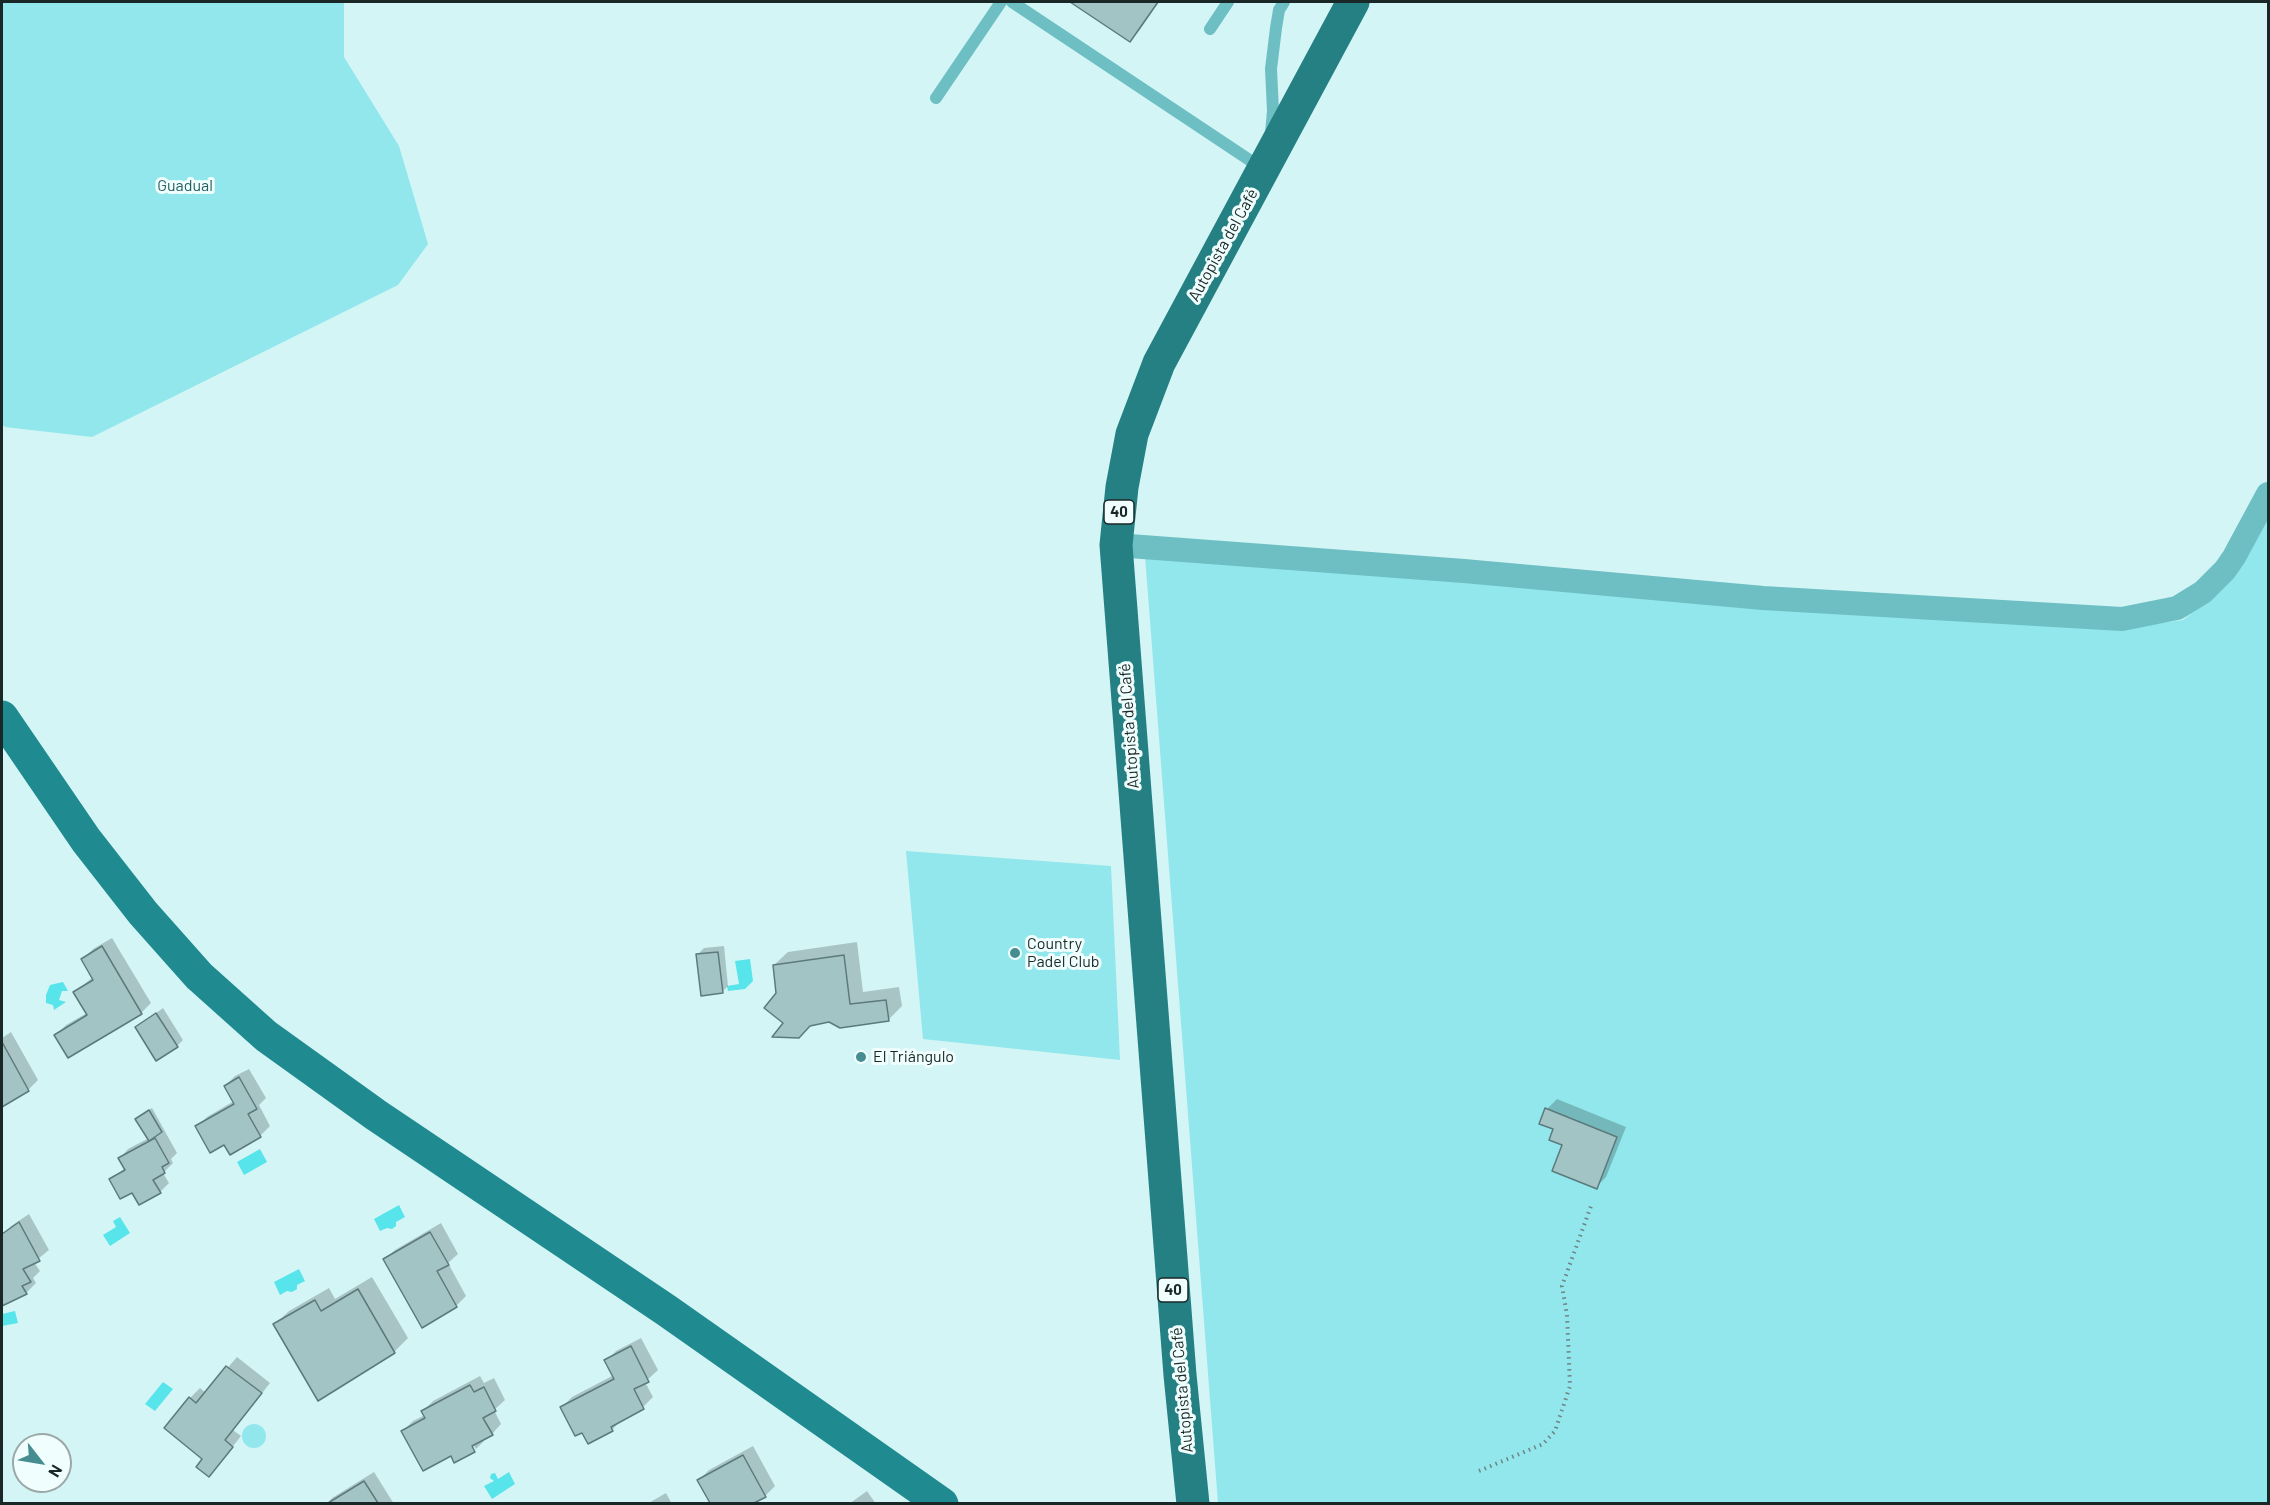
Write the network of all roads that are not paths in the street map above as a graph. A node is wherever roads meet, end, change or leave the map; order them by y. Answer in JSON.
{"nodes":[{"id":1,"x":1001,"y":2,"type":"edge"},
{"id":2,"x":1012,"y":2,"type":"edge"},
{"id":3,"x":1228,"y":2,"type":"edge"},
{"id":4,"x":1268,"y":2,"type":"edge"},
{"id":5,"x":1353,"y":2,"type":"edge"},
{"id":6,"x":1282,"y":6,"type":"edge"},
{"id":7,"x":1210,"y":29,"type":"dead end"},
{"id":8,"x":936,"y":98,"type":"dead end"},
{"id":9,"x":1267,"y":165,"type":"junction"},
{"id":10,"x":2268,"y":494,"type":"edge"},
{"id":11,"x":1116,"y":545,"type":"junction"},
{"id":12,"x":2,"y":717,"type":"edge"},
{"id":13,"x":942,"y":1503,"type":"edge"},
{"id":14,"x":1193,"y":1503,"type":"edge"}],
"edges":[{"from":1,"to":8,"type":"lane"},
{"from":2,"to":9,"type":"lane"},
{"from":3,"to":7,"type":"lane"},
{"from":4,"to":6,"type":"lane"},
{"from":5,"to":9,"type":"highway","name":"Autopista del Café","number":"40"},
{"from":6,"to":9,"type":"lane"},
{"from":9,"to":11,"type":"highway","name":"Autopista del Café","number":"40"},
{"from":10,"to":11,"type":"street"},
{"from":11,"to":14,"type":"highway","name":"Autopista del Café","number":"40"},
{"from":12,"to":13,"type":"main road"}]}
